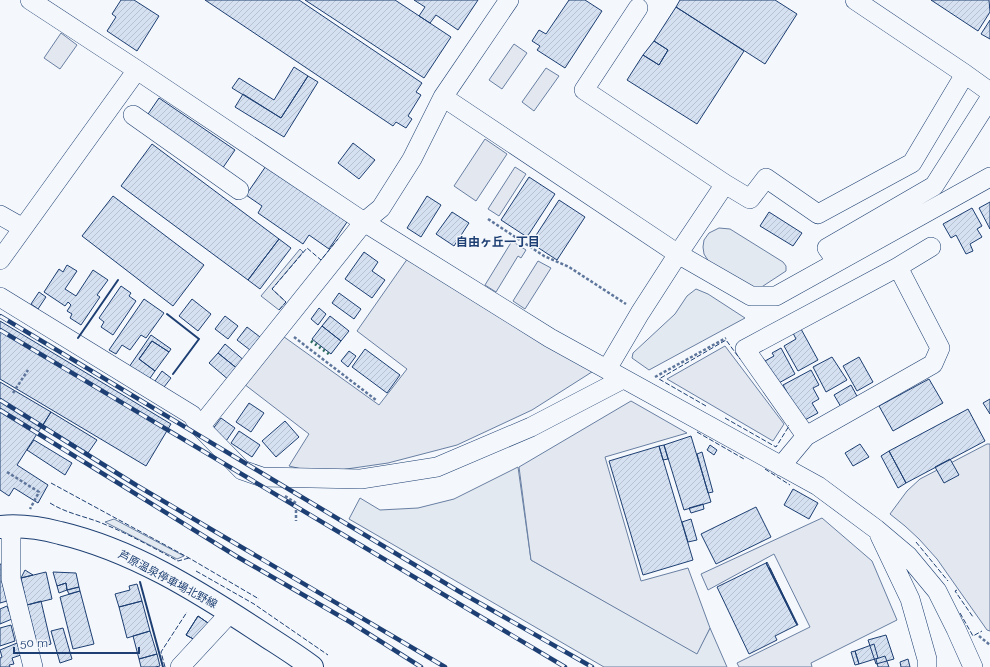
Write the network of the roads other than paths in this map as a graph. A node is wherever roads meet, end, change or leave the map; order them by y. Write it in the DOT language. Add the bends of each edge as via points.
graph roads {
  1 [pos="30,0"];
  2 [pos="509,0"];
  3 [pos="855,0"];
  4 [pos="638,8"];
  5 [pos="137,70"];
  6 [pos="965,74"];
  7 [pos="990,92"];
  8 [pos="443,97"];
  9 [pos="990,98"];
  10 [pos="133,115"];
  11 [pos="990,177"];
  12 [pos="725,184"];
  13 [pos="239,190"];
  14 [pos="0,215"];
  15 [pos="364,222"];
  16 [pos="23,228"];
  17 [pos="931,247"];
  18 [pos="678,254"];
  19 [pos="0,260"];
  20 [pos="837,262"];
  21 [pos="898,268"];
  22 [pos="0,297"];
  23 [pos="607,369"];
  24 [pos="630,383"];
  25 [pos="200,427"];
  26 [pos="806,436"];
  27 [pos="781,466"];
  28 [pos="13,522"];
  29 [pos="876,529"];
  30 [pos="230,613"];
  31 [pos="310,666"];
  32 [pos="33,667"];
  33 [pos="180,667"];
  34 [pos="927,667"];
  35 [pos="973,667"];
  1 -- 5 [label="street"];
  2 -- 8 [label="street"];
  3 -- 6 [label="street"];
  4 -- 12 [label="street" via="584,90"];
  5 -- 15 [label="street"];
  5 -- 16 [label="street"];
  6 -- 7 [label="street"];
  6 -- 12 [label="street" via="912,163 818,214 766,178 750,199"];
  8 -- 15 [label="street" via="412,159 381,208"];
  8 -- 18 [label="street"];
  9 -- 20 [label="street" via="934,186 827,248"];
  10 -- 13 [label="street"];
  11 -- 20 [label="street"];
  12 -- 18 [label="street"];
  14 -- 16 [label="street"];
  15 -- 23 [label="street" via="550,338"];
  15 -- 25 [label="street"];
  16 -- 19 [label="street"];
  17 -- 21 [label="street"];
  18 -- 20 [label="street" via="751,296 776,296"];
  18 -- 23 [label="street"];
  21 -- 26 [label="street" via="940,348 933,364"];
  21 -- 26 [label="street" via="744,349"];
  22 -- 25 [label="street" via="192,415"];
  23 -- 24 [label="street"];
  24 -- 25 [label="street" via="437,467 361,479 262,477 242,470"];
  24 -- 27 [label="street"];
  26 -- 27 [label="street"];
  27 -- 29 [label="street" via="818,486"];
  28 -- 30 [label="main road, 芦原温泉停車場北野線" via="98,543 141,562"];
  28 -- 32 [label="street" via="11,579"];
  29 -- 34 [label="street" via="910,599"];
  29 -- 35 [label="street" via="908,556 937,591"];
  30 -- 31 [label="main road, 芦原温泉停車場北野線"];
  30 -- 33 [label="street"];
}
